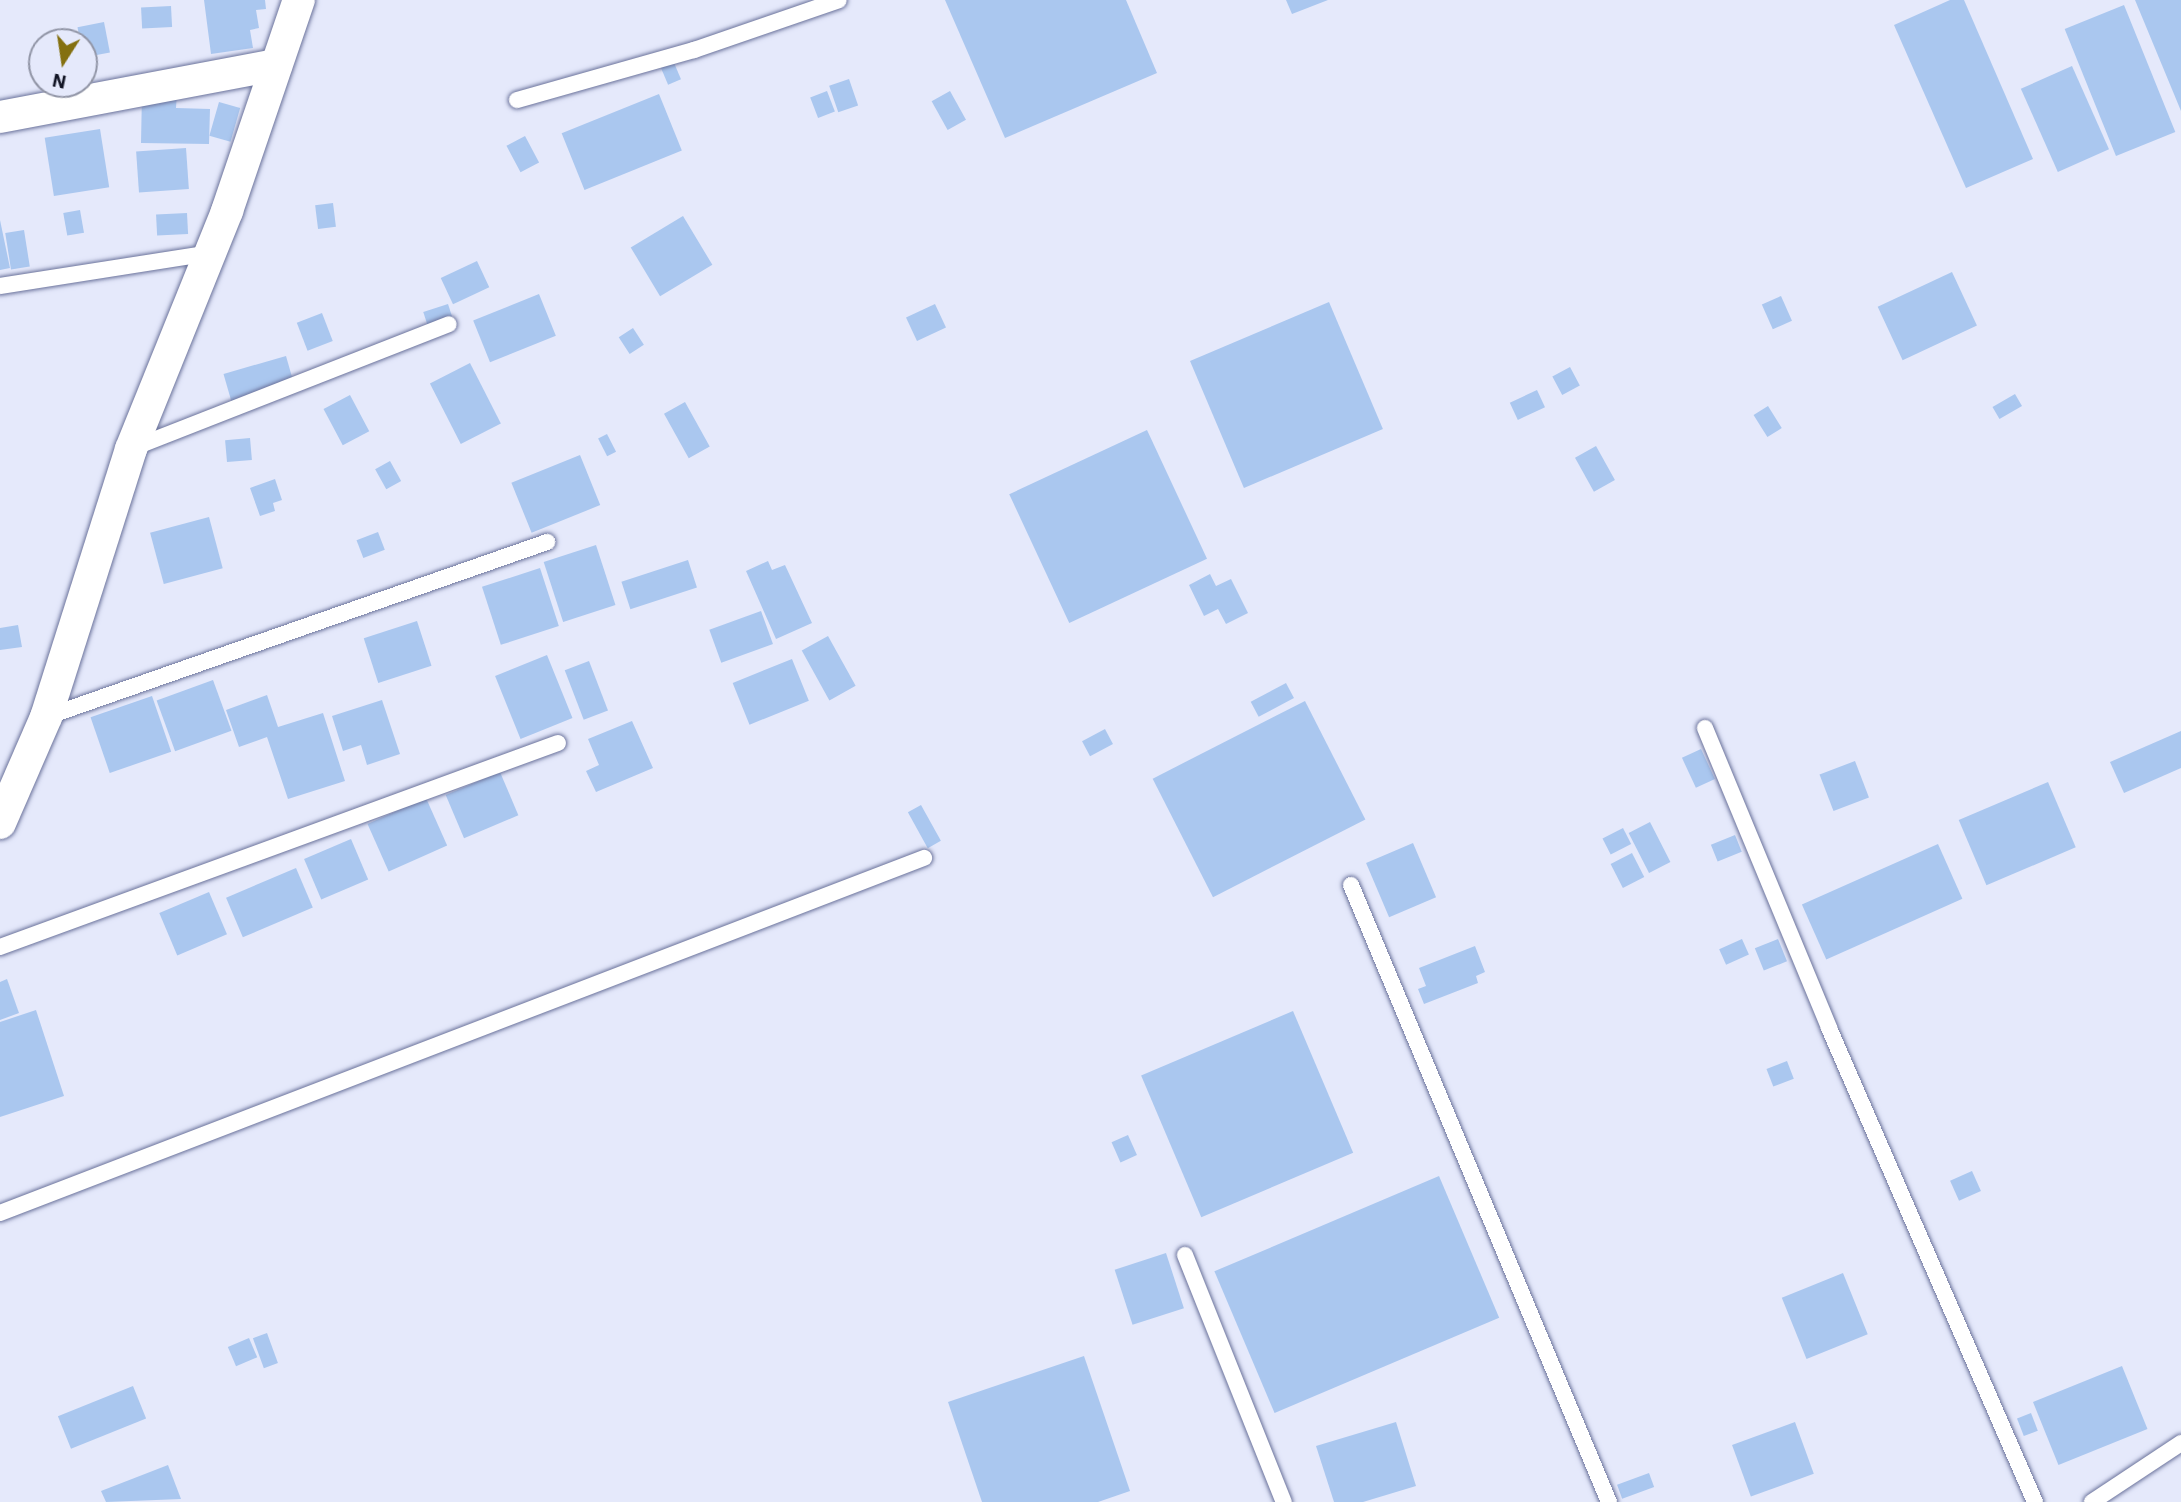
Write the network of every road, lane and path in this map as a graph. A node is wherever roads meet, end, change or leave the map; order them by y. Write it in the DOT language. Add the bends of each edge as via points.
graph roads {
  1 [pos="299,0"];
  2 [pos="839,0"];
  3 [pos="276,65"];
  4 [pos="517,100"];
  5 [pos="0,117"];
  6 [pos="211,253"];
  7 [pos="0,286"];
  8 [pos="449,324"];
  9 [pos="131,449"];
  10 [pos="547,542"];
  11 [pos="46,718"];
  12 [pos="1705,728"];
  13 [pos="558,743"];
  14 [pos="0,823"];
  15 [pos="924,858"];
  16 [pos="1351,885"];
  17 [pos="0,947"];
  18 [pos="0,1213"];
  19 [pos="1185,1255"];
  20 [pos="2181,1443"];
  21 [pos="1284,1502"];
  22 [pos="1609,1502"];
  23 [pos="2035,1502"];
  24 [pos="2092,1502"];
  1 -- 3 [label="street"];
  2 -- 4 [label="lane" via="694,50"];
  3 -- 5 [label="street"];
  3 -- 6 [label="street"];
  6 -- 7 [label="lane"];
  6 -- 9 [label="street"];
  8 -- 9 [label="lane"];
  9 -- 11 [label="street"];
  10 -- 11 [label="lane"];
  11 -- 14 [label="street"];
  12 -- 23 [label="lane"];
  13 -- 17 [label="lane"];
  15 -- 18 [label="lane"];
  16 -- 22 [label="lane"];
  19 -- 21 [label="lane"];
  20 -- 24 [label="lane"];
}
